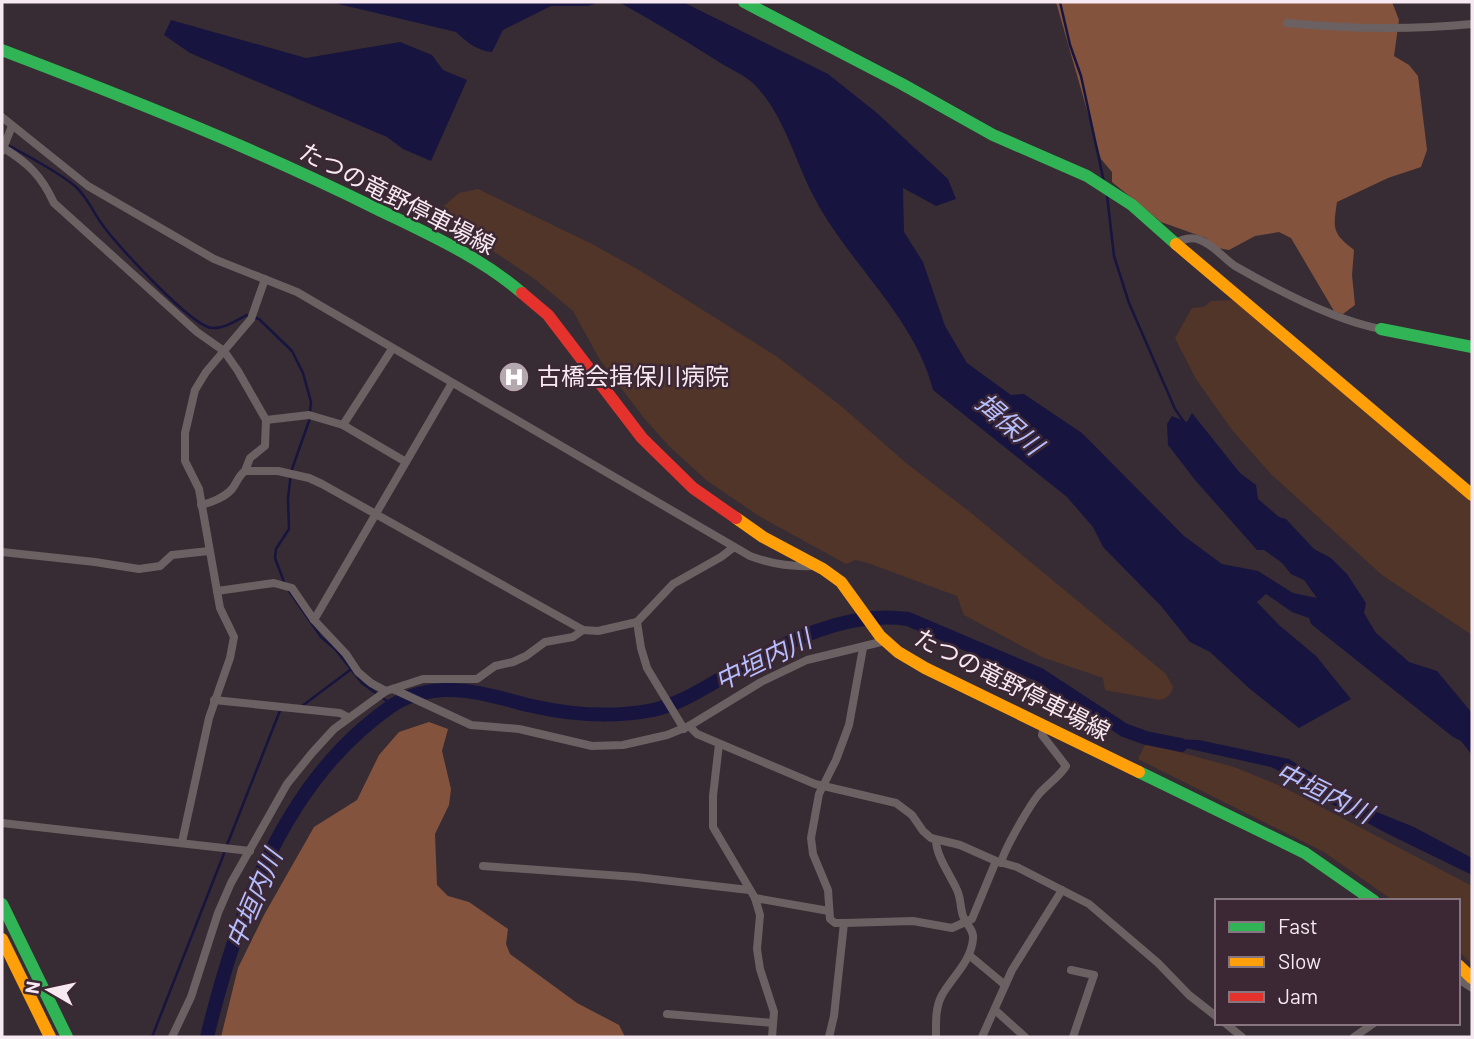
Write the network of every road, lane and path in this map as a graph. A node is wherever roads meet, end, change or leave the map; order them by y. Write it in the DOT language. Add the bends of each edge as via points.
graph roads {
  1 [pos="744,2"];
  2 [pos="1287,23"];
  3 [pos="1472,24"];
  4 [pos="2,50"];
  5 [pos="2,117"];
  6 [pos="12,126"];
  7 [pos="2,149"];
  8 [pos="1174,243"];
  9 [pos="265,279"];
  10 [pos="1381,329"];
  11 [pos="1472,346"];
  12 [pos="393,349"];
  13 [pos="224,351"];
  14 [pos="452,383"];
  15 [pos="265,420"];
  16 [pos="343,425"];
  17 [pos="406,463"];
  18 [pos="245,471"];
  19 [pos="1472,495"];
  20 [pos="201,506"];
  21 [pos="377,514"];
  22 [pos="734,547"];
  23 [pos="209,551"];
  24 [pos="2,552"];
  25 [pos="816,566"];
  26 [pos="217,591"];
  27 [pos="314,620"];
  28 [pos="637,622"];
  29 [pos="583,631"];
  30 [pos="883,639"];
  31 [pos="863,648"];
  32 [pos="392,690"];
  33 [pos="214,700"];
  34 [pos="348,717"];
  35 [pos="1044,726"];
  36 [pos="685,727"];
  37 [pos="719,744"];
  38 [pos="822,786"];
  39 [pos="2,823"];
  40 [pos="936,841"];
  41 [pos="182,842"];
  42 [pos="250,851"];
  43 [pos="998,862"];
  44 [pos="483,866"];
  45 [pos="749,890"];
  46 [pos="1062,890"];
  47 [pos="755,898"];
  48 [pos="1371,899"];
  49 [pos="2,904"];
  50 [pos="829,911"];
  51 [pos="967,921"];
  52 [pos="844,923"];
  53 [pos="2,939"];
  54 [pos="969,955"];
  55 [pos="1071,970"];
  56 [pos="1005,985"];
  57 [pos="995,1010"];
  58 [pos="667,1014"];
  59 [pos="1215,1015"];
  60 [pos="773,1023"];
  61 [pos="1227,1025"];
  62 [pos="1371,1025"];
  63 [pos="50,1037"];
  64 [pos="66,1037"];
  65 [pos="172,1037"];
  66 [pos="772,1037"];
  67 [pos="829,1037"];
  68 [pos="936,1037"];
  69 [pos="982,1037"];
  70 [pos="1025,1037"];
  71 [pos="1073,1037"];
  72 [pos="1242,1037"];
  73 [pos="1354,1037"];
  1 -- 8 [label="main road" via="993,135 1087,176 1132,205"];
  2 -- 3 [label="street" via="1340,28"];
  4 -- 25 [label="main road, たつの竜野停車場線" via="281,163 431,235 500,274 548,315 642,438 693,488 763,537"];
  5 -- 6 [label="street"];
  6 -- 7 [label="street"];
  6 -- 9 [label="street" via="88,186 214,258"];
  7 -- 13 [label="street" via="29,164 54,203"];
  8 -- 10 [label="street" via="1197,238 1233,265 1303,300 1355,324"];
  8 -- 19 [label="main road"];
  9 -- 12 [label="street"];
  9 -- 13 [label="street" via="251,316"];
  10 -- 11 [label="main road"];
  12 -- 14 [label="street"];
  12 -- 16 [label="street"];
  13 -- 15 [label="street"];
  13 -- 20 [label="street" via="195,390 185,433 186,461"];
  14 -- 17 [label="street"];
  14 -- 22 [label="street"];
  15 -- 16 [label="street" via="311,416"];
  15 -- 18 [label="street" via="265,446 250,458"];
  16 -- 17 [label="street"];
  17 -- 21 [label="street"];
  18 -- 20 [label="street" via="228,494"];
  18 -- 21 [label="street" via="278,471 322,484"];
  20 -- 23 [label="street"];
  21 -- 27 [label="street"];
  21 -- 29 [label="street"];
  22 -- 25 [label="street" via="769,563"];
  22 -- 28 [label="street" via="673,584"];
  23 -- 24 [label="street" via="172,555 160,566 139,569"];
  23 -- 26 [label="street"];
  25 -- 30 [label="main road, たつの竜野停車場線" via="841,582"];
  26 -- 27 [label="street" via="284,585 292,588"];
  26 -- 33 [label="street" via="234,637"];
  27 -- 32 [label="street" via="358,672 371,683"];
  28 -- 29 [label="street"];
  28 -- 36 [label="street" via="647,668"];
  29 -- 32 [label="street" via="545,642 477,679 424,679"];
  30 -- 31 [label="street"];
  30 -- 35 [label="main road, たつの竜野停車場線" via="925,668"];
  31 -- 36 [label="street" via="789,667"];
  31 -- 38 [label="street" via="849,725"];
  32 -- 34 [label="street"];
  32 -- 36 [label="street" via="471,725 519,729 592,746 623,745"];
  33 -- 34 [label="street"];
  33 -- 41 [label="street"];
  34 -- 42 [label="street" via="297,770"];
  35 -- 43 [label="street" via="1042,735 1066,766 1040,794"];
  35 -- 48 [label="main road, たつの竜野停車場線" via="1305,853"];
  36 -- 37 [label="street"];
  37 -- 38 [label="street"];
  37 -- 45 [label="street" via="713,827"];
  38 -- 40 [label="street" via="895,803"];
  38 -- 50 [label="street" via="811,838 828,890"];
  39 -- 41 [label="street"];
  40 -- 43 [label="street" via="960,845"];
  40 -- 51 [label="street"];
  41 -- 42 [label="street"];
  42 -- 65 [label="street" via="222,903 191,997"];
  43 -- 46 [label="street"];
  43 -- 51 [label="street"];
  44 -- 45 [label="street"];
  45 -- 47 [label="street"];
  46 -- 56 [label="street"];
  46 -- 59 [label="street" via="1101,912"];
  47 -- 50 [label="street"];
  47 -- 60 [label="street" via="760,915 759,960"];
  49 -- 64 [label="main road"];
  50 -- 52 [label="street" via="835,923"];
  51 -- 52 [label="street" via="952,928 913,921"];
  51 -- 54 [label="street" via="973,931"];
  52 -- 67 [label="street"];
  53 -- 63 [label="main road"];
  54 -- 56 [label="street"];
  54 -- 68 [label="street" via="941,996"];
  55 -- 71 [label="street" via="1094,975"];
  56 -- 57 [label="street"];
  57 -- 69 [label="street"];
  57 -- 70 [label="street"];
  58 -- 60 [label="street"];
  60 -- 66 [label="street"];
  61 -- 72 [label="street"];
  62 -- 73 [label="street"];
}
